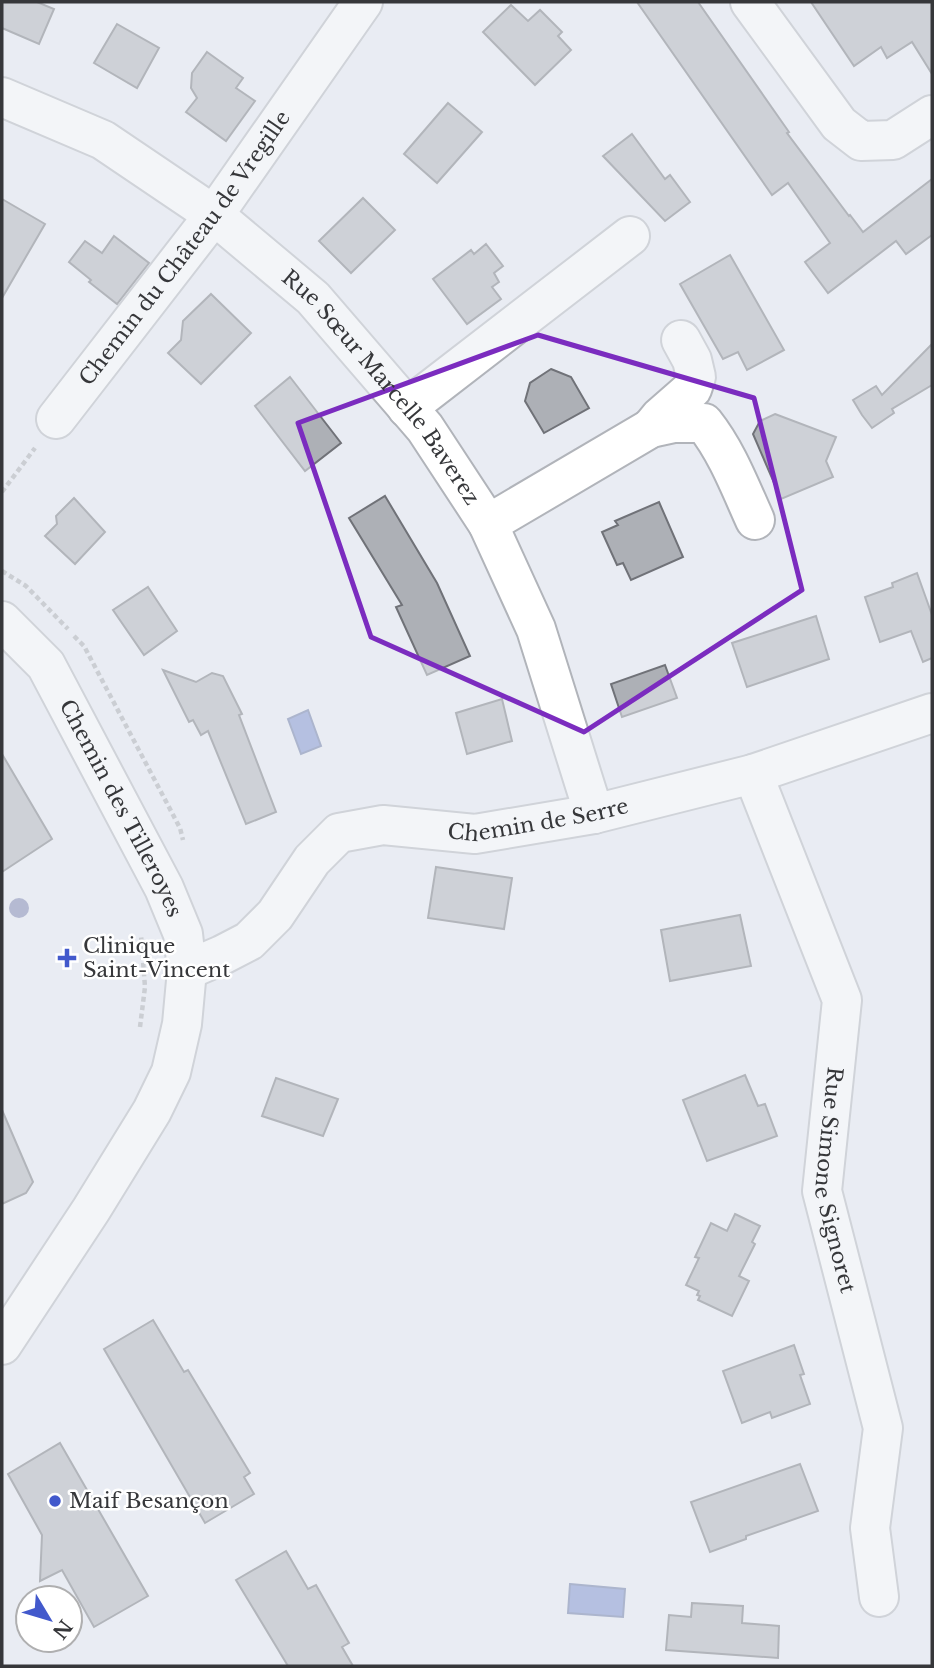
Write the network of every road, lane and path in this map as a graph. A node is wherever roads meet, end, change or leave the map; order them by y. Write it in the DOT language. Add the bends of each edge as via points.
graph roads {
  1 [pos="363,2"];
  2 [pos="750,2"];
  3 [pos="2,97"];
  4 [pos="932,115"];
  5 [pos="214,215"];
  6 [pos="630,236"];
  7 [pos="681,340"];
  8 [pos="407,408"];
  9 [pos="56,419"];
  10 [pos="652,428"];
  11 [pos="2,492"];
  12 [pos="755,520"];
  13 [pos="488,524"];
  14 [pos="2,571"];
  15 [pos="2,621"];
  16 [pos="932,712"];
  17 [pos="753,774"];
  18 [pos="594,814"];
  19 [pos="183,840"];
  20 [pos="163,888"];
  21 [pos="187,970"];
  22 [pos="139,1032"];
  23 [pos="2,1345"];
  24 [pos="879,1597"];
  1 -- 5 [label="street, Chemin du Château de Vregille"];
  2 -- 4 [label="street" via="839,124 861,141 893,140"];
  3 -- 5 [label="street, Rue Sœur Marcelle Baverez" via="103,140"];
  5 -- 8 [label="street, Rue Sœur Marcelle Baverez" via="313,298"];
  5 -- 9 [label="street, Chemin du Château de Vregille"];
  6 -- 8 [label="street"];
  7 -- 10 [label="street" via="696,377 692,389"];
  8 -- 13 [label="street, Rue Sœur Marcelle Baverez"];
  9 -- 11 [label="path"];
  10 -- 12 [label="street" via="704,424 727,458"];
  10 -- 13 [label="street"];
  13 -- 18 [label="street, Rue Sœur Marcelle Baverez" via="537,629"];
  14 -- 19 [label="path" via="26,586 84,646"];
  15 -- 20 [label="street, Chemin des Tilleroyes" via="46,665"];
  16 -- 17 [label="street, Chemin de Serre"];
  17 -- 18 [label="street, Chemin de Serre"];
  17 -- 24 [label="street, Rue Simone Signoret" via="842,1000 822,1191 883,1428 870,1528"];
  18 -- 21 [label="street, Chemin de Serre" via="475,834 383,825 339,833 249,941"];
  20 -- 21 [label="street, Chemin des Tilleroyes" via="183,934"];
  20 -- 22 [label="path" via="143,897 145,987"];
  21 -- 23 [label="street, Chemin des Tilleroyes" via="171,1072 152,1111"];
}
